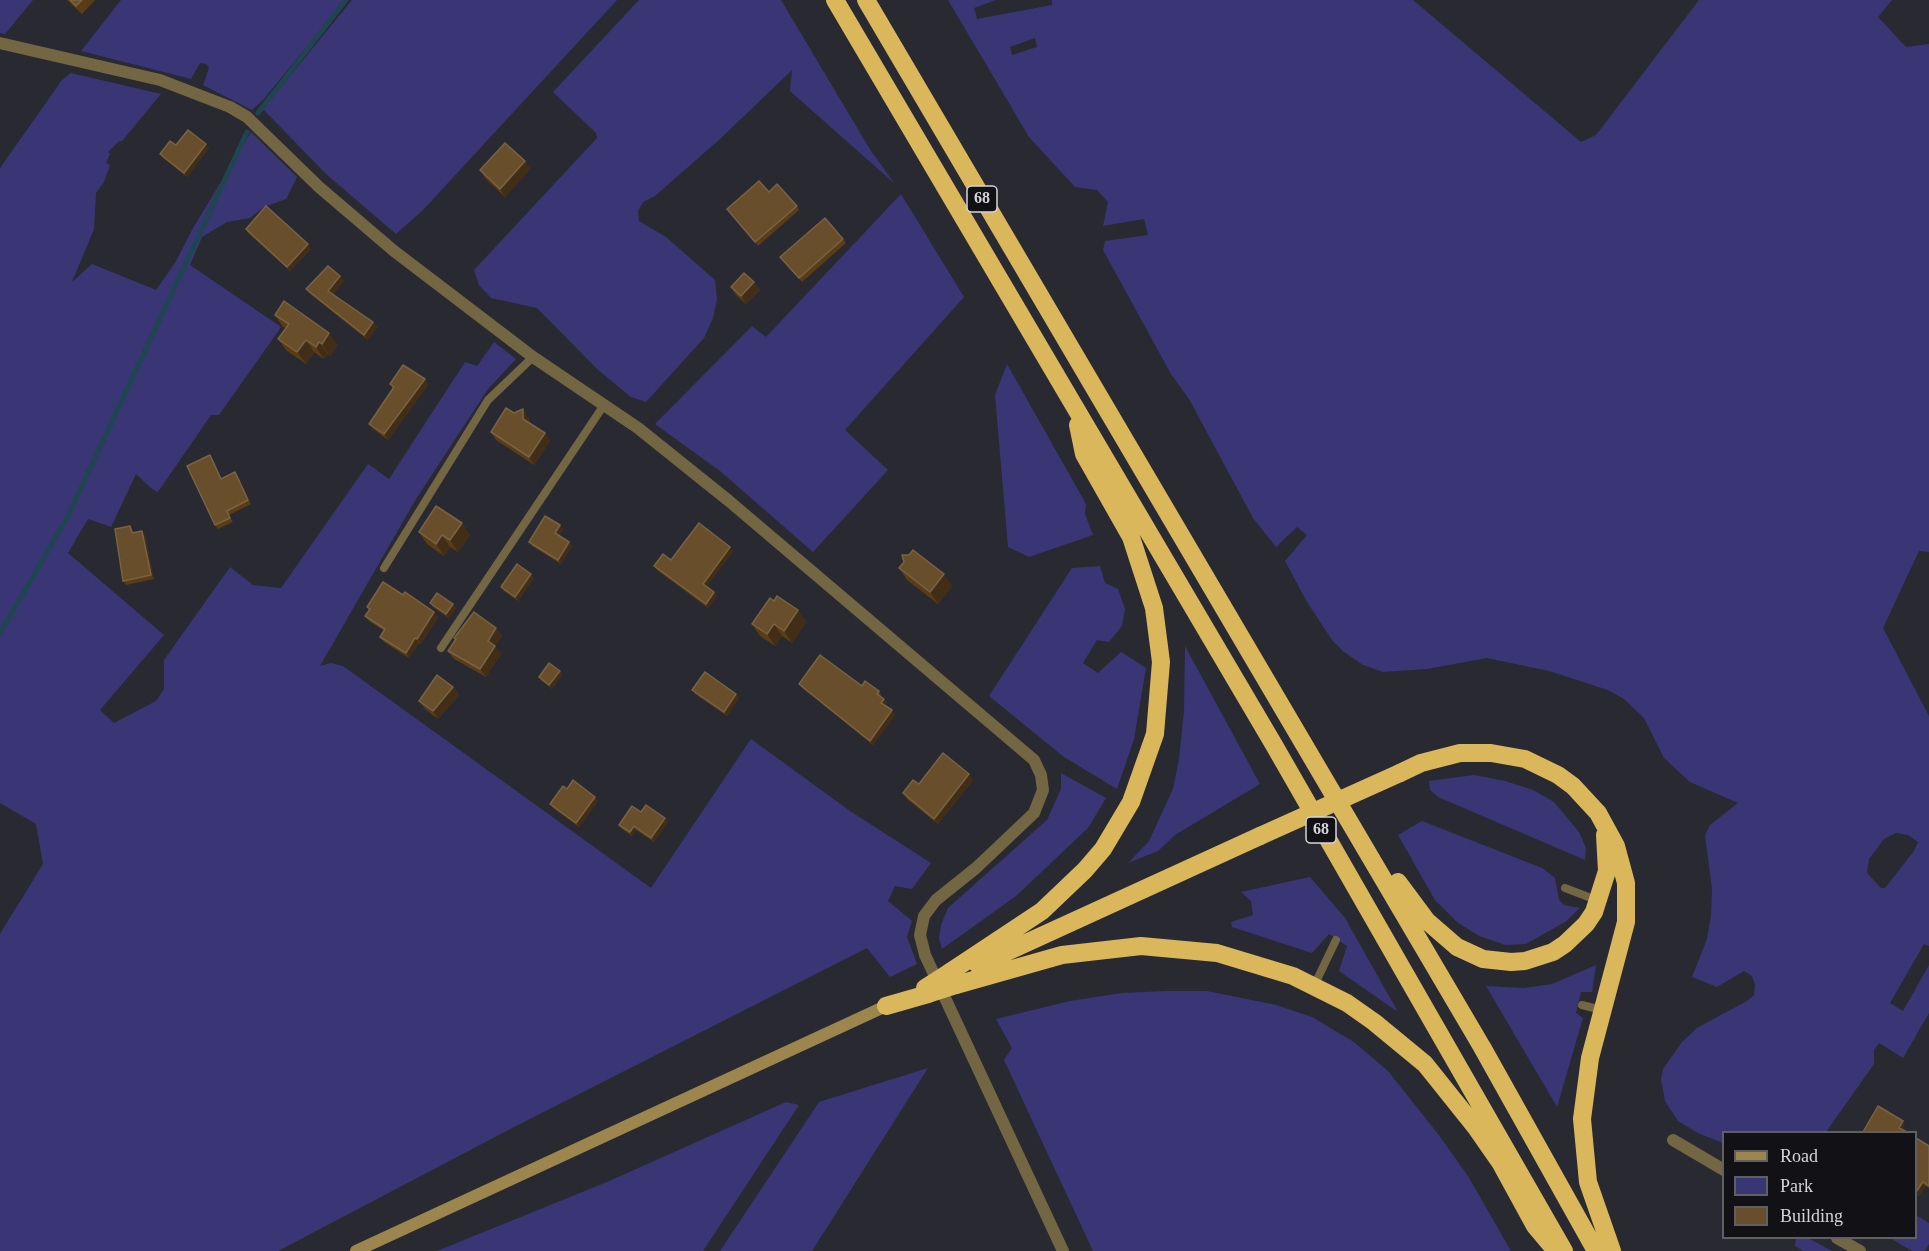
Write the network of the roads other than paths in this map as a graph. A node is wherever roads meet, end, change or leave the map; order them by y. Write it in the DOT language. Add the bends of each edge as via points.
graph roads {
  1 [pos="835,0"];
  2 [pos="866,0"];
  3 [pos="0,43"];
  4 [pos="533,357"];
  5 [pos="604,405"];
  6 [pos="1076,411"];
  7 [pos="384,568"];
  8 [pos="441,648"];
  9 [pos="1598,813"];
  10 [pos="1345,815"];
  11 [pos="1565,888"];
  12 [pos="1599,901"];
  13 [pos="1336,940"];
  14 [pos="953,978"];
  15 [pos="1314,986"];
  16 [pos="1582,1005"];
  17 [pos="886,1006"];
  18 [pos="1602,1010"];
  19 [pos="1673,1140"];
  20 [pos="1722,1169"];
  21 [pos="1840,1239"];
  22 [pos="356,1251"];
  23 [pos="1063,1251"];
  24 [pos="1557,1251"];
  25 [pos="1564,1251"];
  26 [pos="1596,1251"];
  27 [pos="1611,1251"];
  28 [pos="1860,1251"];
  1 -- 6 [label="highway, 68"];
  2 -- 10 [label="highway, 68"];
  3 -- 4 [label="street" via="141,75 230,107 262,129 319,187 394,251"];
  4 -- 5 [label="street"];
  4 -- 7 [label="lane" via="488,400"];
  5 -- 8 [label="lane"];
  5 -- 23 [label="street" via="729,501 1038,767 1043,790 1034,813 929,907 920,935 925,955"];
  6 -- 14 [label="highway" via="1084,454 1131,537 1150,592 1161,662 1155,734 1131,802 1108,842 1085,870 1042,911"];
  6 -- 25 [label="highway, 68" via="1274,744"];
  9 -- 12 [label="highway" via="1608,856"];
  9 -- 14 [label="highway, bridge" via="1573,786 1525,759 1460,753 1400,772"];
  9 -- 18 [label="highway" via="1622,864 1627,903 1622,941"];
  10 -- 12 [label="highway" via="1377,847 1405,894 1427,921 1457,947 1483,959 1525,961 1553,952 1577,935"];
  10 -- 26 [label="highway, 68"];
  11 -- 12 [label="lane"];
  13 -- 15 [label="lane"];
  14 -- 15 [label="highway" via="1062,955 1141,946 1192,949 1241,958"];
  14 -- 17 [label="highway, bridge"];
  15 -- 24 [label="highway" via="1374,1022 1425,1064 1477,1129 1535,1226"];
  16 -- 18 [label="lane"];
  17 -- 22 [label="main road"];
  18 -- 27 [label="highway" via="1586,1078 1582,1139 1593,1204"];
  19 -- 20 [label="street"];
  21 -- 28 [label="street"];
}
